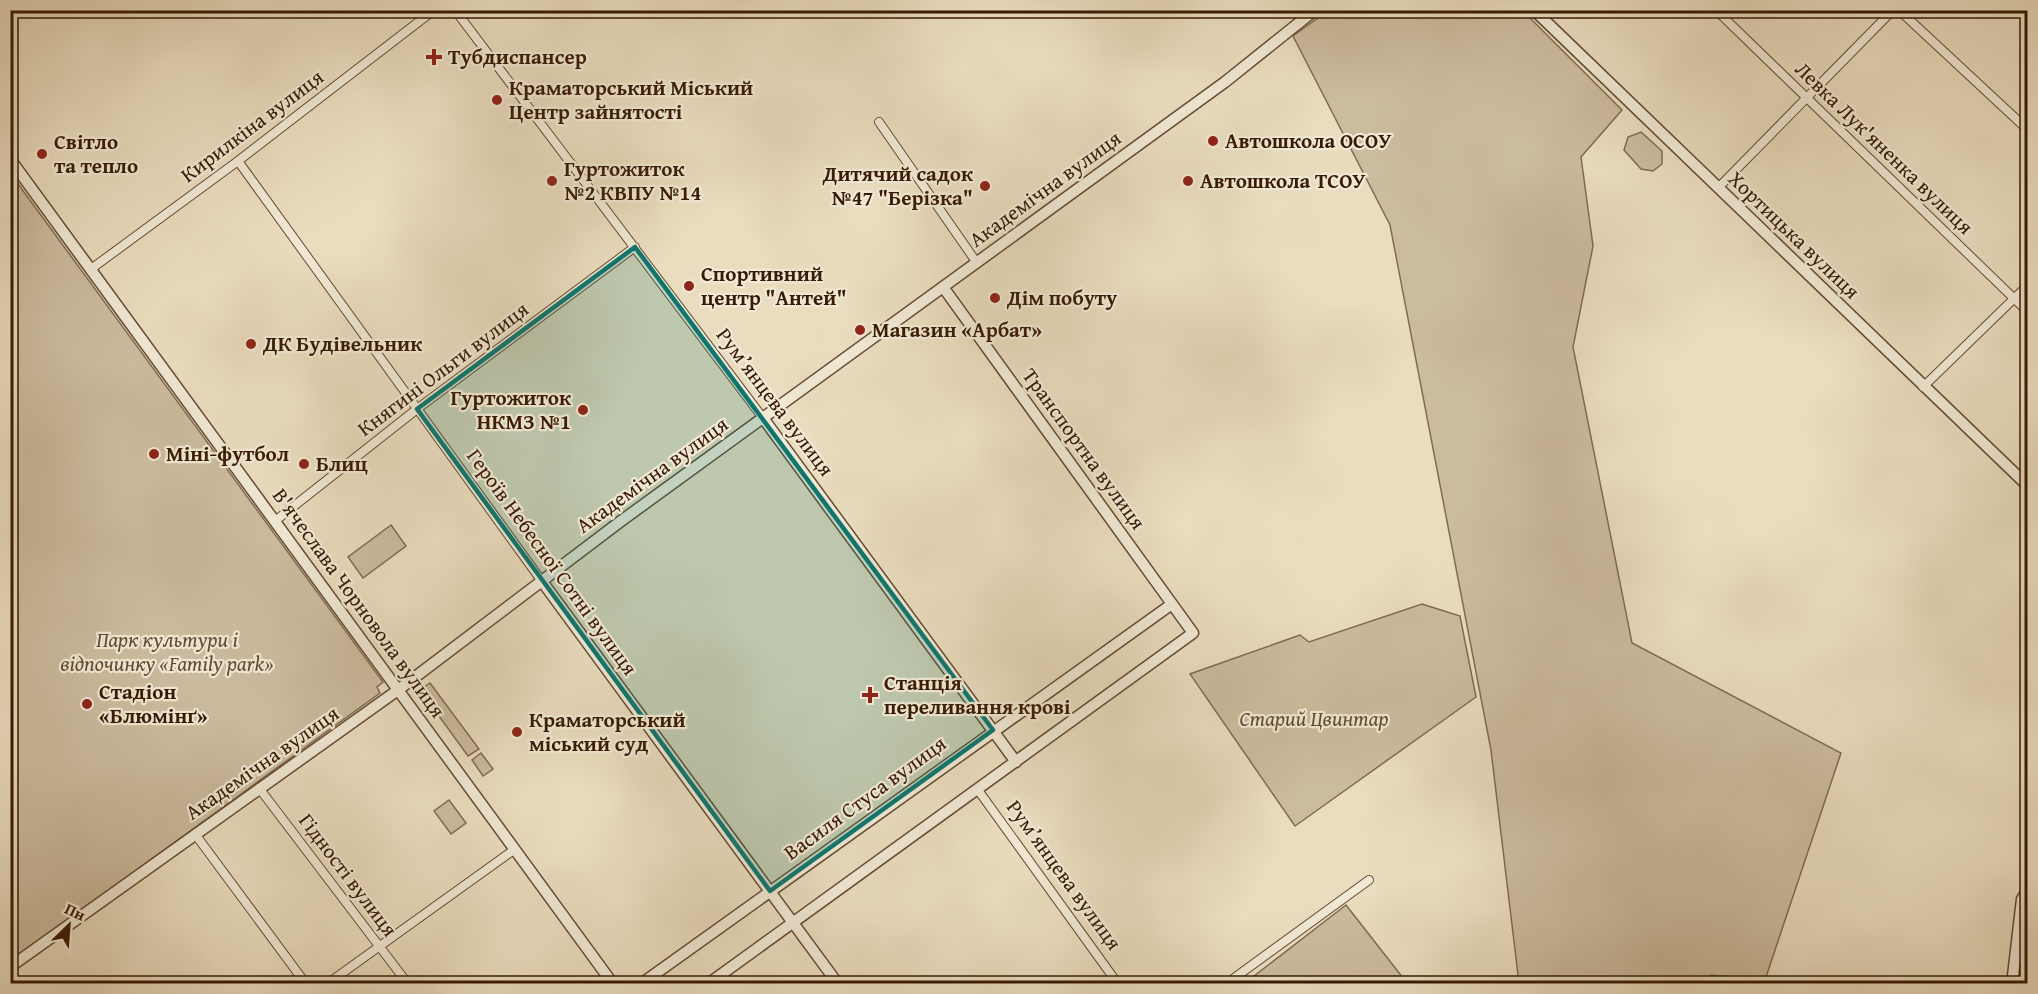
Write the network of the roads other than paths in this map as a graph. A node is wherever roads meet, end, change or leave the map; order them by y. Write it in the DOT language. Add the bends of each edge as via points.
graph roads {
  1 [pos="434,10"];
  2 [pos="455,10"];
  3 [pos="1315,10"];
  4 [pos="1534,10"];
  5 [pos="1716,10"];
  6 [pos="1893,10"];
  7 [pos="1899,10"];
  8 [pos="1807,99"];
  9 [pos="879,122"];
  10 [pos="2028,130"];
  11 [pos="10,159"];
  12 [pos="238,161"];
  13 [pos="1718,188"];
  14 [pos="635,247"];
  15 [pos="977,262"];
  16 [pos="90,269"];
  17 [pos="2028,285"];
  18 [pos="943,287"];
  19 [pos="2014,299"];
  20 [pos="2028,312"];
  21 [pos="1923,387"];
  22 [pos="417,410"];
  23 [pos="763,418"];
  24 [pos="2028,486"];
  25 [pos="275,521"];
  26 [pos="542,580"];
  27 [pos="1172,604"];
  28 [pos="398,690"];
  29 [pos="993,730"];
  30 [pos="1016,762"];
  31 [pos="259,788"];
  32 [pos="978,790"];
  33 [pos="195,834"];
  34 [pos="515,849"];
  35 [pos="1369,880"];
  36 [pos="2028,889"];
  37 [pos="770,891"];
  38 [pos="794,923"];
  39 [pos="380,946"];
  40 [pos="10,968"];
  41 [pos="306,984"];
  42 [pos="327,984"];
  43 [pos="408,984"];
  44 [pos="613,984"];
  45 [pos="641,984"];
  46 [pos="708,984"];
  47 [pos="838,984"];
  48 [pos="1118,984"];
  49 [pos="1226,984"];
  50 [pos="2012,984"];
  1 -- 12 [label="street, Кирилкіна вулиця"];
  2 -- 14 [label="street, Рум’янцева вулиця"];
  3 -- 15 [label="street, Академічна вулиця" via="1222,84"];
  4 -- 13 [label="street, Хортицька вулиця"];
  5 -- 8 [label="street, Левка Лук'яненка вулиця"];
  6 -- 8 [label="street"];
  7 -- 10 [label="street"];
  8 -- 13 [label="street"];
  8 -- 19 [label="street, Левка Лук'яненка вулиця"];
  9 -- 15 [label="street"];
  11 -- 16 [label="street, В'ячеслава Чорновола вулиця"];
  12 -- 16 [label="street, Кирилкіна вулиця"];
  12 -- 22 [label="street, Героїв Небесної Сотні вулиця"];
  13 -- 21 [label="street, Хортицька вулиця"];
  14 -- 22 [label="street, Княгині Ольги вулиця"];
  14 -- 23 [label="street, Рум’янцева вулиця"];
  15 -- 18 [label="street, Академічна вулиця"];
  16 -- 25 [label="street, В'ячеслава Чорновола вулиця"];
  17 -- 19 [label="street"];
  18 -- 23 [label="street, Академічна вулиця"];
  18 -- 27 [label="street, Транспортна вулиця"];
  19 -- 20 [label="street, Левка Лук'яненка вулиця"];
  19 -- 21 [label="street"];
  21 -- 24 [label="street, Хортицька вулиця"];
  22 -- 25 [label="street, Княгині Ольги вулиця"];
  22 -- 26 [label="street, Героїв Небесної Сотні вулиця"];
  23 -- 26 [label="street, Академічна вулиця"];
  23 -- 29 [label="street, Рум’янцева вулиця"];
  25 -- 28 [label="street, В'ячеслава Чорновола вулиця"];
  26 -- 28 [label="street, Академічна вулиця"];
  26 -- 37 [label="street, Героїв Небесної Сотні вулиця"];
  27 -- 29 [label="street, Василя Стуса вулиця"];
  27 -- 30 [label="street, Транспортна вулиця" via="1193,633"];
  28 -- 31 [label="street, Академічна вулиця"];
  28 -- 34 [label="street, В'ячеслава Чорновола вулиця"];
  29 -- 30 [label="street, Рум’янцева вулиця"];
  29 -- 37 [label="street, Василя Стуса вулиця"];
  30 -- 32 [label="street"];
  31 -- 33 [label="street, Академічна вулиця"];
  31 -- 39 [label="street, Гідності вулиця"];
  32 -- 38 [label="street"];
  32 -- 48 [label="street, Рум’янцева вулиця"];
  33 -- 40 [label="street, Академічна вулиця"];
  33 -- 41 [label="street"];
  34 -- 39 [label="street"];
  34 -- 44 [label="street, В'ячеслава Чорновола вулиця"];
  35 -- 49 [label="street"];
  36 -- 50 [label="street" via="2022,899"];
  37 -- 38 [label="street, Героїв Небесної Сотні вулиця"];
  37 -- 45 [label="street, Василя Стуса вулиця"];
  38 -- 46 [label="street"];
  38 -- 47 [label="street, Героїв Небесної Сотні вулиця"];
  39 -- 42 [label="street"];
  39 -- 43 [label="street, Гідності вулиця"];
}
